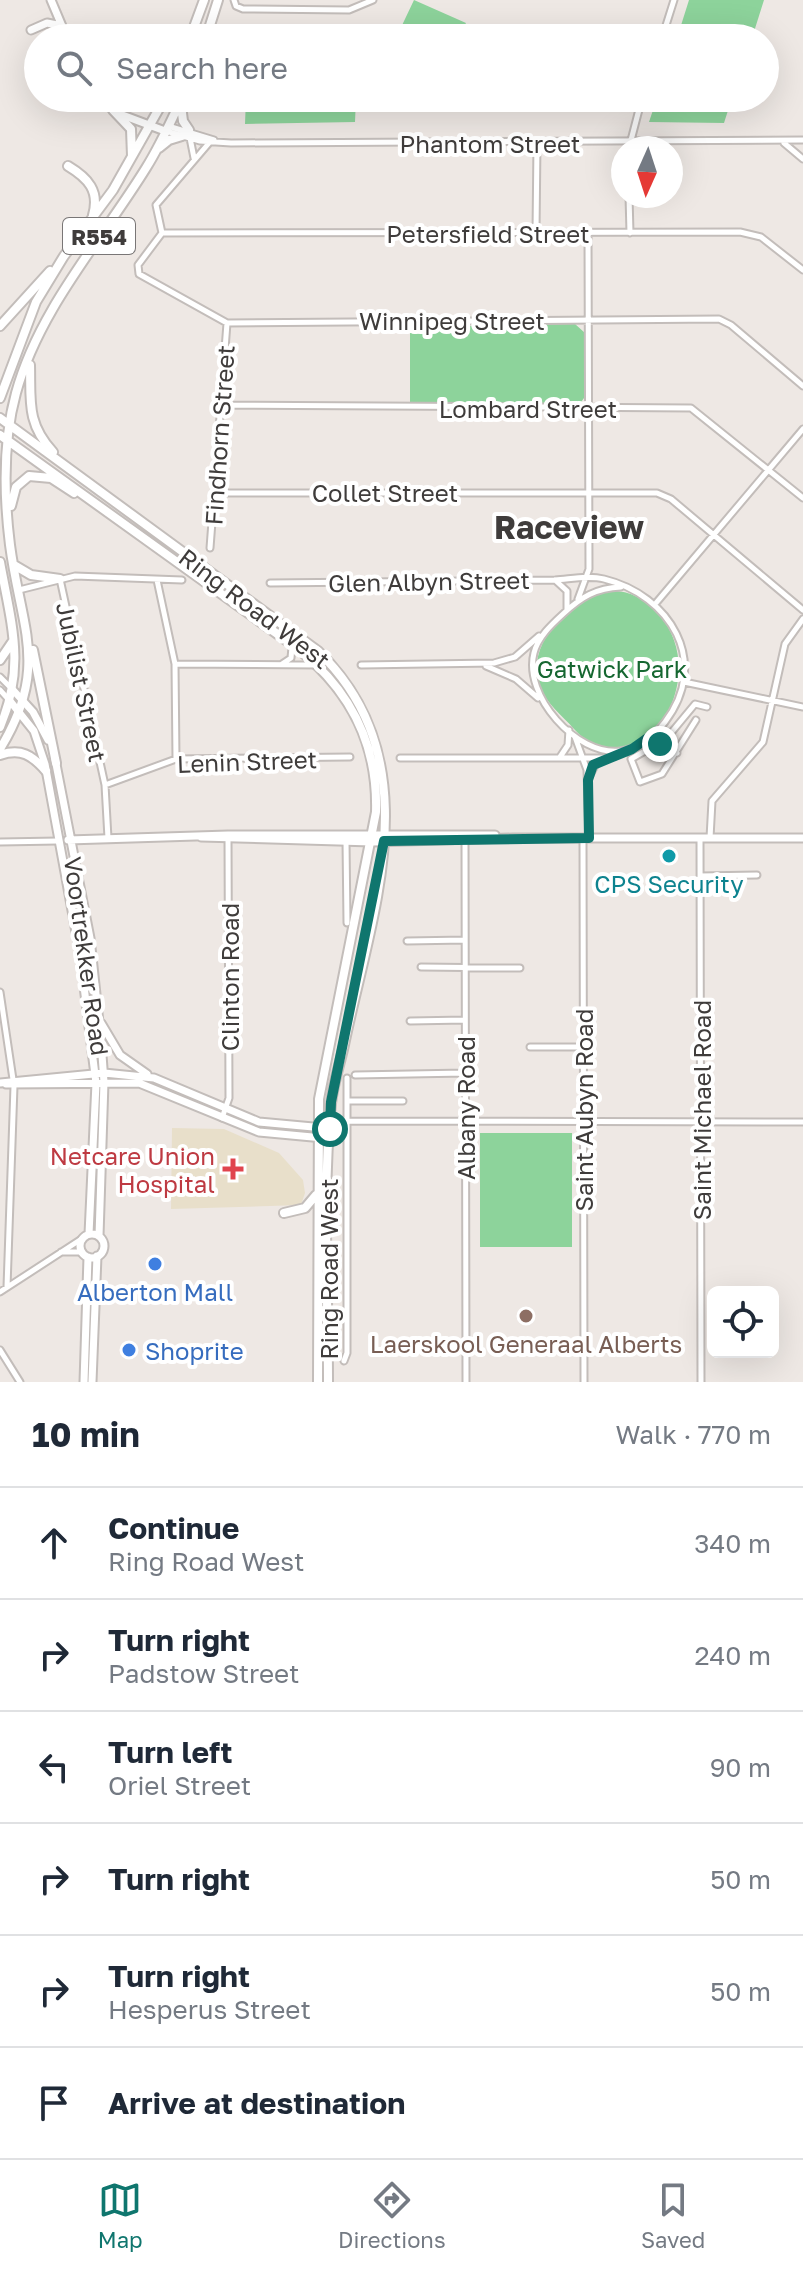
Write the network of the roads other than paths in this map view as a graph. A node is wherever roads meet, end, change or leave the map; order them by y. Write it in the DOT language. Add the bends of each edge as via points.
graph roads {
  1 [pos="51,0"];
  2 [pos="204,0"];
  3 [pos="218,0"];
  4 [pos="333,0"];
  5 [pos="373,0"];
  6 [pos="674,0"];
  7 [pos="235,2"];
  8 [pos="330,9"];
  9 [pos="61,24"];
  10 [pos="195,24"];
  11 [pos="210,24"];
  12 [pos="666,24"];
  13 [pos="115,112"];
  14 [pos="118,112"];
  15 [pos="159,112"];
  16 [pos="175,112"];
  17 [pos="183,112"];
  18 [pos="638,112"];
  19 [pos="153,125"];
  20 [pos="166,129"];
  21 [pos="187,135"];
  22 [pos="631,136"];
  23 [pos="210,140"];
  24 [pos="803,140"];
  25 [pos="783,142"];
  26 [pos="537,143"];
  27 [pos="683,144"];
  28 [pos="611,145"];
  29 [pos="156,152"];
  30 [pos="194,159"];
  31 [pos="803,159"];
  32 [pos="131,160"];
  33 [pos="68,166"];
  34 [pos="629,208"];
  35 [pos="86,230"];
  36 [pos="536,232"];
  37 [pos="162,233"];
  38 [pos="588,233"];
  39 [pos="630,233"];
  40 [pos="64,256"];
  41 [pos="803,270"];
  42 [pos="589,320"];
  43 [pos="227,323"];
  44 [pos="0,326"];
  45 [pos="29,360"];
  46 [pos="803,386"];
  47 [pos="0,398"];
  48 [pos="221,405"];
  49 [pos="589,407"];
  50 [pos="0,418"];
  51 [pos="10,426"];
  52 [pos="803,429"];
  53 [pos="0,435"];
  54 [pos="9,442"];
  55 [pos="769,469"];
  56 [pos="72,471"];
  57 [pos="590,492"];
  58 [pos="214,493"];
  59 [pos="803,498"];
  60 [pos="98,505"];
  61 [pos="9,518"];
  62 [pos="715,534"];
  63 [pos="210,548"];
  64 [pos="0,562"];
  65 [pos="14,565"];
  66 [pos="588,577"];
  67 [pos="60,579"];
  68 [pos="157,580"];
  69 [pos="182,580"];
  70 [pos="555,580"];
  71 [pos="270,583"];
  72 [pos="621,587"];
  73 [pos="19,590"];
  74 [pos="578,600"];
  75 [pos="656,603"];
  76 [pos="567,610"];
  77 [pos="803,610"];
  78 [pos="803,619"];
  79 [pos="547,628"];
  80 [pos="15,637"];
  81 [pos="30,642"];
  82 [pos="290,642"];
  83 [pos="0,660"];
  84 [pos="323,662"];
  85 [pos="175,664"];
  86 [pos="281,664"];
  87 [pos="483,664"];
  88 [pos="361,665"];
  89 [pos="0,677"];
  90 [pos="684,682"];
  91 [pos="0,690"];
  92 [pos="13,690"];
  93 [pos="23,700"];
  94 [pos="10,701"];
  95 [pos="542,701"];
  96 [pos="774,702"];
  97 [pos="707,707"];
  98 [pos="803,707"];
  99 [pos="19,711"];
  100 [pos="696,720"];
  101 [pos="0,727"];
  102 [pos="571,731"];
  103 [pos="656,732"];
  104 [pos="664,741"];
  105 [pos="635,747"];
  106 [pos="0,752"];
  107 [pos="677,753"];
  108 [pos="350,757"];
  109 [pos="400,758"];
  110 [pos="560,758"];
  111 [pos="607,758"];
  112 [pos="176,759"];
  113 [pos="585,759"];
  114 [pos="56,763"];
  115 [pos="46,771"];
  116 [pos="588,780"];
  117 [pos="105,785"];
  118 [pos="228,837"];
  119 [pos="108,838"];
  120 [pos="384,838"];
  121 [pos="465,838"];
  122 [pos="586,838"];
  123 [pos="700,838"];
  124 [pos="710,838"];
  125 [pos="803,838"];
  126 [pos="373,839"];
  127 [pos="70,840"];
  128 [pos="58,841"];
  129 [pos="346,841"];
  130 [pos="0,842"];
  131 [pos="757,875"];
  132 [pos="700,876"];
  133 [pos="347,923"];
  134 [pos="465,940"];
  135 [pos="407,941"];
  136 [pos="421,967"];
  137 [pos="465,968"];
  138 [pos="520,968"];
  139 [pos="0,992"];
  140 [pos="1,1002"];
  141 [pos="98,1017"];
  142 [pos="465,1020"];
  143 [pos="410,1021"];
  144 [pos="530,1047"];
  145 [pos="583,1047"];
  146 [pos="465,1073"];
  147 [pos="355,1075"];
  148 [pos="100,1078"];
  149 [pos="154,1078"];
  150 [pos="347,1078"];
  151 [pos="0,1083"];
  152 [pos="14,1083"];
  153 [pos="347,1101"];
  154 [pos="403,1101"];
  155 [pos="227,1108"];
  156 [pos="222,1118"];
  157 [pos="583,1120"];
  158 [pos="347,1121"];
  159 [pos="466,1121"];
  160 [pos="701,1121"];
  161 [pos="803,1122"];
  162 [pos="317,1128"];
  163 [pos="330,1134"];
  164 [pos="316,1138"];
  165 [pos="317,1191"];
  166 [pos="284,1213"];
  167 [pos="86,1236"];
  168 [pos="99,1236"];
  169 [pos="60,1252"];
  170 [pos="85,1254"];
  171 [pos="97,1256"];
  172 [pos="7,1287"];
  173 [pos="0,1292"];
  174 [pos="0,1350"];
  175 [pos="344,1361"];
  176 [pos="20,1382"];
  177 [pos="84,1382"];
  178 [pos="92,1382"];
  179 [pos="318,1382"];
  180 [pos="328,1382"];
  181 [pos="466,1382"];
  182 [pos="584,1382"];
  183 [pos="701,1382"];
  1 -- 9 [label="street"];
  2 -- 10 [label="main road"];
  3 -- 11 [label="main road"];
  4 -- 8 [label="street"];
  5 -- 8 [label="street" via="354,9"];
  6 -- 12 [label="street"];
  7 -- 8 [label="street" via="243,9"];
  13 -- 32 [label="main road" via="131,129"];
  14 -- 19 [label="street, Phantom Street"];
  15 -- 19 [label="main road, R554"];
  16 -- 20 [label="main road, R554"];
  17 -- 21 [label="main road"];
  18 -- 22 [label="street"];
  19 -- 20 [label="street, Phantom Street"];
  19 -- 32 [label="main road, R554"];
  20 -- 21 [label="street, Phantom Street"];
  20 -- 29 [label="main road, R554"];
  21 -- 23 [label="street, Phantom Street"];
  21 -- 29 [label="main road" via="169,140"];
  21 -- 30 [label="street"];
  23 -- 26 [label="street, Phantom Street"];
  23 -- 30 [label="street"];
  24 -- 25 [label="street, Phantom Street"];
  25 -- 27 [label="street, Phantom Street"];
  25 -- 31 [label="street"];
  26 -- 28 [label="street, Phantom Street"];
  26 -- 36 [label="street"];
  29 -- 45 [label="main road, R554" via="58,300"];
  30 -- 37 [label="street" via="156,205"];
  32 -- 35 [label="main road, R554"];
  33 -- 35 [label="main road" via="89,182 95,194"];
  34 -- 39 [label="street"];
  35 -- 40 [label="main road, R554"];
  36 -- 37 [label="street, Petersfield Street"];
  36 -- 38 [label="street, Petersfield Street"];
  37 -- 43 [label="street, Winnipeg Street" via="138,265 139,274"];
  38 -- 39 [label="street, Petersfield Street"];
  38 -- 42 [label="street"];
  39 -- 41 [label="street, Petersfield Street" via="754,234"];
  40 -- 44 [label="main road"];
  40 -- 47 [label="main road, R554" via="23,330"];
  42 -- 43 [label="street, Winnipeg Street"];
  42 -- 46 [label="street, Winnipeg Street" via="719,319"];
  42 -- 49 [label="street"];
  43 -- 48 [label="street, Findhorn Street"];
  45 -- 51 [label="main road, R554"];
  45 -- 56 [label="main road" via="28,407 35,429"];
  48 -- 49 [label="street, Lombard Street"];
  48 -- 58 [label="street, Findhorn Street"];
  49 -- 55 [label="street, Lombard Street" via="691,408"];
  49 -- 57 [label="street"];
  50 -- 51 [label="main road, Ring Road West"];
  51 -- 54 [label="main road, R554"];
  51 -- 56 [label="main road, Ring Road West"];
  52 -- 55 [label="street"];
  53 -- 54 [label="main road, Ring Road West"];
  54 -- 60 [label="main road, Ring Road West"];
  54 -- 61 [label="main road"];
  55 -- 59 [label="street, Lombard Street"];
  55 -- 62 [label="street"];
  56 -- 84 [label="main road, Ring Road West"];
  57 -- 58 [label="street, Collet Street"];
  57 -- 62 [label="street, Collet Street" via="666,495"];
  57 -- 66 [label="street"];
  58 -- 63 [label="street, Findhorn Street"];
  60 -- 61 [label="main road" via="51,478 29,476 16,487"];
  60 -- 82 [label="main road, Ring Road West"];
  61 -- 65 [label="main road"];
  62 -- 75 [label="street"];
  62 -- 77 [label="street, Collet Street"];
  64 -- 80 [label="main road"];
  65 -- 67 [label="main road" via="31,575"];
  65 -- 73 [label="main road"];
  66 -- 70 [label="street, Glen Albyn Street"];
  66 -- 72 [label="street"];
  66 -- 74 [label="street"];
  67 -- 68 [label="street"];
  67 -- 73 [label="street"];
  67 -- 117 [label="street, Jubilist Street"];
  68 -- 69 [label="street"];
  68 -- 85 [label="street"];
  70 -- 71 [label="street, Glen Albyn Street"];
  70 -- 76 [label="street" via="567,591"];
  72 -- 74 [label="street" via="600,589"];
  72 -- 75 [label="street"];
  73 -- 81 [label="main road"];
  74 -- 76 [label="street"];
  75 -- 90 [label="street" via="680,640"];
  76 -- 79 [label="street"];
  78 -- 96 [label="street" via="785,644"];
  79 -- 87 [label="street" via="515,657"];
  79 -- 95 [label="street" via="533,657"];
  80 -- 83 [label="main road"];
  80 -- 92 [label="main road"];
  81 -- 93 [label="main road"];
  81 -- 114 [label="main road"];
  82 -- 84 [label="main road, Ring Road West"];
  82 -- 86 [label="street" via="291,658"];
  84 -- 86 [label="street"];
  84 -- 120 [label="main road, Ring Road West" via="356,694 378,742 387,797"];
  84 -- 126 [label="main road, Ring Road West" via="367,738 376,786"];
  85 -- 86 [label="street"];
  85 -- 112 [label="street"];
  87 -- 88 [label="street"];
  87 -- 95 [label="street" via="516,679"];
  89 -- 92 [label="street"];
  90 -- 96 [label="street"];
  90 -- 103 [label="street" via="676,705"];
  91 -- 94 [label="street"];
  92 -- 93 [label="street, Voortrekker Road"];
  92 -- 94 [label="main road"];
  93 -- 99 [label="main road"];
  93 -- 114 [label="street, Voortrekker Road" via="45,732"];
  94 -- 99 [label="street, Voortrekker Road"];
  94 -- 101 [label="main road"];
  95 -- 102 [label="street"];
  96 -- 98 [label="street"];
  96 -- 124 [label="street" via="760,747 715,794"];
  97 -- 104 [label="street" via="695,704"];
  99 -- 106 [label="main road"];
  99 -- 115 [label="street, Voortrekker Road" via="34,731"];
  100 -- 107 [label="street"];
  102 -- 105 [label="street" via="608,752"];
  102 -- 110 [label="street"];
  102 -- 113 [label="street, Saint Aubyn Road"];
  103 -- 104 [label="street"];
  103 -- 105 [label="street"];
  104 -- 107 [label="street"];
  104 -- 107 [label="street" via="631,759 640,782 662,774"];
  105 -- 111 [label="street"];
  106 -- 115 [label="main road" via="21,751"];
  108 -- 112 [label="street, Lenin Street"];
  109 -- 110 [label="street"];
  110 -- 113 [label="street"];
  111 -- 113 [label="street"];
  111 -- 116 [label="street" via="593,765"];
  112 -- 117 [label="street, Lenin Street"];
  113 -- 116 [label="street, Saint Aubyn Road"];
  114 -- 127 [label="street, Voortrekker Road"];
  115 -- 128 [label="street, Voortrekker Road"];
  116 -- 122 [label="street, Saint Aubyn Road"];
  117 -- 119 [label="street"];
  118 -- 119 [label="street"];
  118 -- 126 [label="street"];
  118 -- 129 [label="street"];
  118 -- 155 [label="street, Clinton Road"];
  119 -- 127 [label="street"];
  120 -- 121 [label="street"];
  120 -- 126 [label="street"];
  120 -- 163 [label="main road, Ring Road West" via="331,1102"];
  121 -- 122 [label="street"];
  121 -- 134 [label="street, Albany Road"];
  122 -- 123 [label="street"];
  122 -- 145 [label="street, Saint Aubyn Road"];
  123 -- 124 [label="street"];
  123 -- 132 [label="street, Saint Michael Road"];
  124 -- 125 [label="street"];
  126 -- 129 [label="street"];
  126 -- 162 [label="main road, Ring Road West"];
  127 -- 128 [label="street"];
  127 -- 141 [label="street, Voortrekker Road" via="90,938"];
  128 -- 130 [label="street"];
  128 -- 148 [label="street, Voortrekker Road"];
  129 -- 133 [label="street"];
  131 -- 132 [label="street"];
  132 -- 160 [label="street, Saint Michael Road"];
  134 -- 135 [label="street"];
  134 -- 137 [label="street, Albany Road"];
  136 -- 137 [label="street"];
  137 -- 138 [label="street"];
  137 -- 142 [label="street, Albany Road"];
  139 -- 140 [label="street"];
  140 -- 152 [label="street"];
  141 -- 148 [label="street, Voortrekker Road"];
  141 -- 149 [label="street" via="120,1055"];
  142 -- 143 [label="street"];
  142 -- 146 [label="street, Albany Road"];
  144 -- 145 [label="street"];
  145 -- 157 [label="street, Saint Aubyn Road"];
  146 -- 147 [label="street"];
  146 -- 159 [label="street, Albany Road"];
  148 -- 149 [label="street"];
  148 -- 152 [label="street"];
  148 -- 156 [label="street" via="151,1086"];
  148 -- 167 [label="street, Voortrekker Road"];
  148 -- 168 [label="street, Voortrekker Road"];
  149 -- 155 [label="street"];
  150 -- 153 [label="street"];
  151 -- 152 [label="street"];
  152 -- 172 [label="street"];
  153 -- 154 [label="street"];
  153 -- 158 [label="street"];
  155 -- 156 [label="street, Clinton Road"];
  155 -- 162 [label="street" via="259,1122"];
  156 -- 164 [label="street" via="259,1132"];
  157 -- 159 [label="street"];
  157 -- 160 [label="street"];
  157 -- 182 [label="street, Saint Aubyn Road"];
  158 -- 159 [label="street"];
  158 -- 175 [label="street"];
  159 -- 181 [label="street, Albany Road"];
  160 -- 161 [label="street"];
  160 -- 183 [label="street, Saint Michael Road"];
  162 -- 163 [label="street"];
  162 -- 164 [label="main road, Ring Road West"];
  163 -- 164 [label="street"];
  163 -- 180 [label="main road, Ring Road West"];
  164 -- 165 [label="main road, Ring Road West"];
  165 -- 166 [label="main road" via="309,1206"];
  165 -- 179 [label="main road, Ring Road West"];
  167 -- 168 [label="street"];
  167 -- 169 [label="street"];
  167 -- 170 [label="street, Voortrekker Road"];
  168 -- 171 [label="street, Voortrekker Road" via="104,1246"];
  169 -- 170 [label="street"];
  169 -- 172 [label="street"];
  170 -- 171 [label="street"];
  170 -- 177 [label="street, Voortrekker Road"];
  171 -- 178 [label="street, Voortrekker Road"];
  172 -- 173 [label="street"];
  174 -- 176 [label="street"];
}
